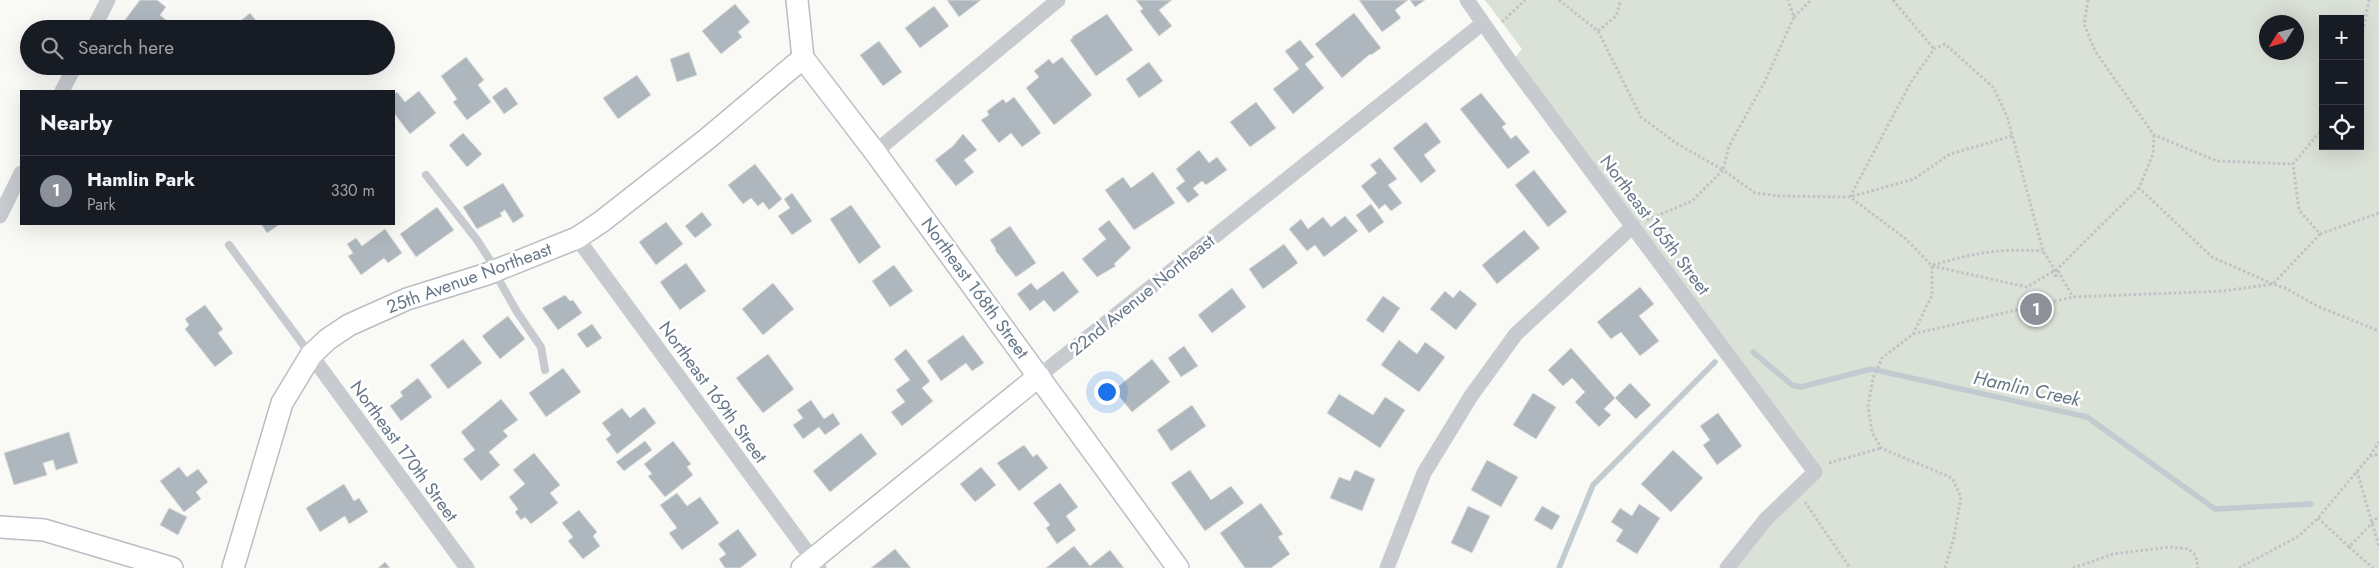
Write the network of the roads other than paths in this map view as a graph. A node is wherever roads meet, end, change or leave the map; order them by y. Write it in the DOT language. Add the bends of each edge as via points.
graph roads {
  1 [pos="108,0"];
  2 [pos="797,0"];
  3 [pos="1058,0"];
  4 [pos="1467,0"];
  5 [pos="98,20"];
  6 [pos="1487,28"];
  7 [pos="804,58"];
  8 [pos="70,75"];
  9 [pos="63,90"];
  10 [pos="875,152"];
  11 [pos="20,175"];
  12 [pos="426,175"];
  13 [pos="0,216"];
  14 [pos="1633,226"];
  15 [pos="577,238"];
  16 [pos="229,245"];
  17 [pos="495,271"];
  18 [pos="311,355"];
  19 [pos="545,370"];
  20 [pos="1040,376"];
  21 [pos="0,527"];
  22 [pos="811,565"];
  23 [pos="172,568"];
  24 [pos="233,568"];
  25 [pos="467,568"];
  26 [pos="1178,568"];
  27 [pos="1387,568"];
  28 [pos="1727,568"];
  1 -- 5 [label="street"];
  2 -- 7 [label="street"];
  3 -- 10 [label="street"];
  4 -- 6 [label="street, Northeast 165th Street"];
  6 -- 14 [label="street, Northeast 165th Street"];
  6 -- 20 [label="street, 22nd Avenue Northeast"];
  7 -- 10 [label="street, Northeast 168th Street"];
  7 -- 15 [label="street, 25th Avenue Northeast" via="707,139"];
  8 -- 9 [label="street"];
  10 -- 20 [label="street, Northeast 168th Street"];
  11 -- 13 [label="street"];
  12 -- 17 [label="lane" via="477,240"];
  14 -- 27 [label="street" via="1516,334 1471,396 1424,473"];
  14 -- 28 [label="street, Northeast 165th Street" via="1815,472 1766,519"];
  15 -- 17 [label="street, 25th Avenue Northeast"];
  15 -- 22 [label="street, Northeast 169th Street"];
  16 -- 18 [label="lane"];
  17 -- 18 [label="street, 25th Avenue Northeast" via="407,299 348,325"];
  17 -- 19 [label="lane" via="541,347"];
  18 -- 24 [label="street, 25th Avenue Northeast" via="282,404"];
  18 -- 25 [label="street, Northeast 170th Street"];
  20 -- 22 [label="street, 22nd Avenue Northeast"];
  20 -- 26 [label="street, Northeast 168th Street"];
  21 -- 23 [label="street" via="44,530"];
}
